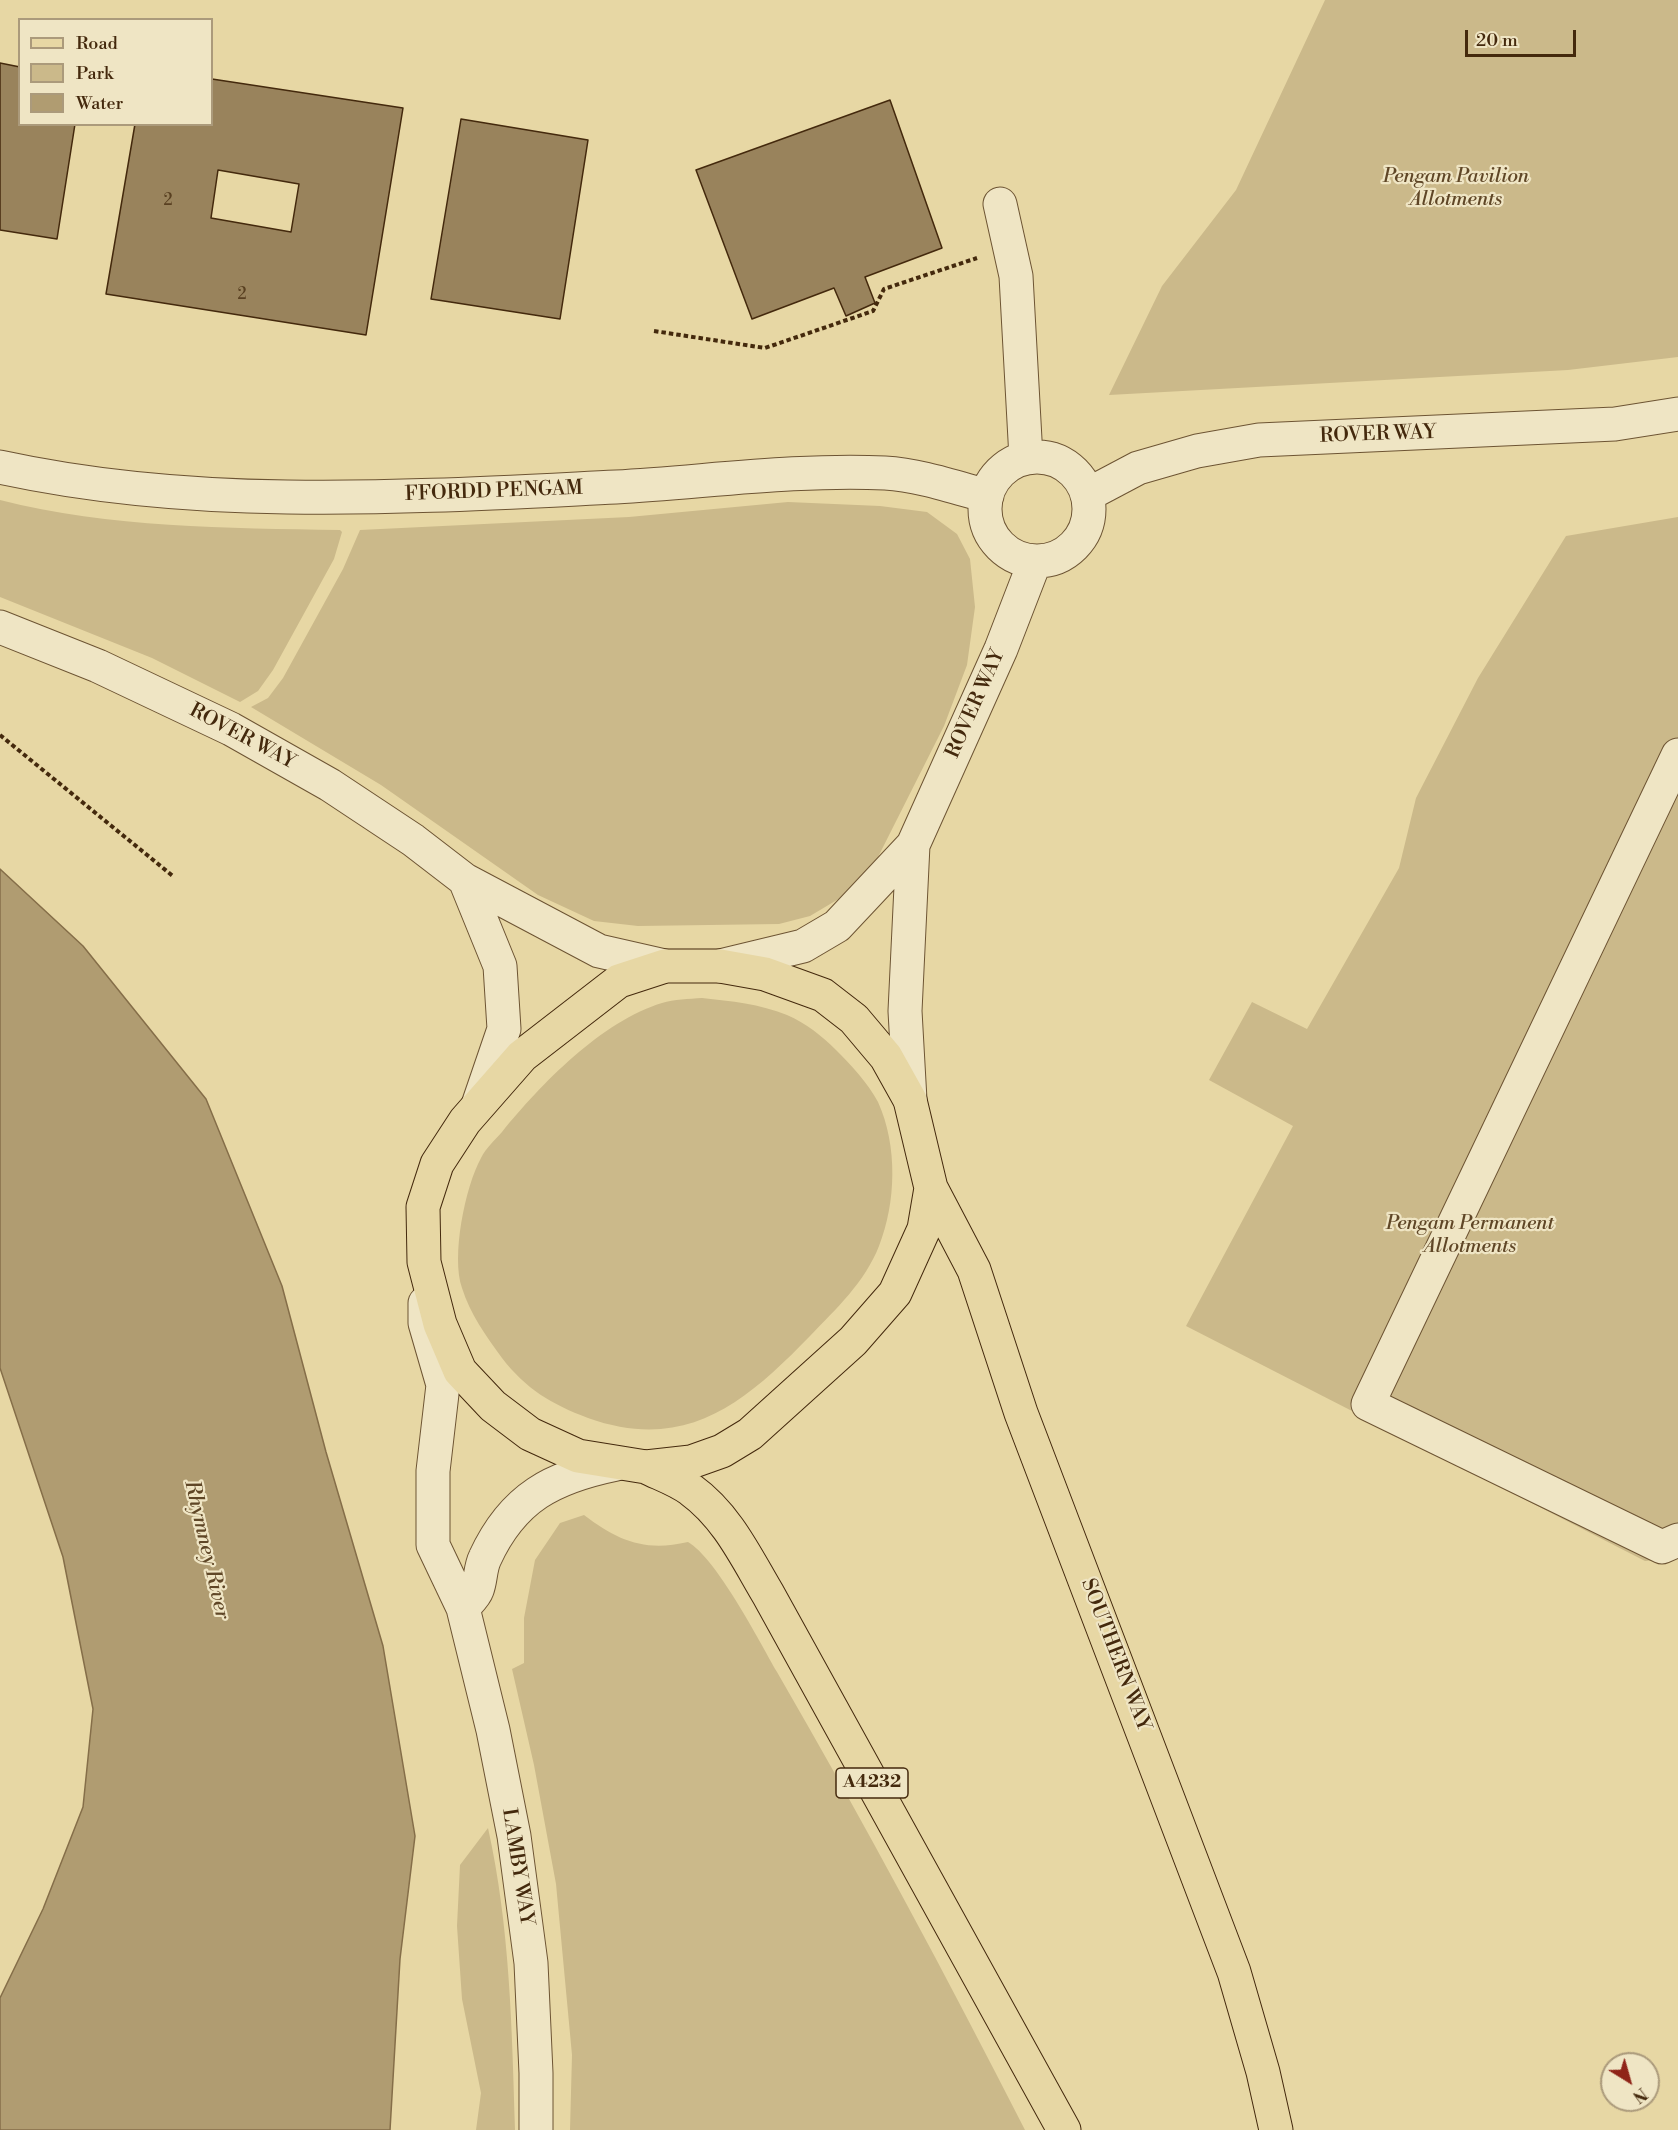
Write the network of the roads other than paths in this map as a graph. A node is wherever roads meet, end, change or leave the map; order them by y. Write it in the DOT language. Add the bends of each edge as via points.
graph roads {
  1 [pos="1000,204"];
  2 [pos="1678,414"];
  3 [pos="1026,458"];
  4 [pos="0,468"];
  5 [pos="1087,495"];
  6 [pos="987,496"];
  7 [pos="1035,561"];
  8 [pos="0,627"];
  9 [pos="1678,755"];
  10 [pos="913,845"];
  11 [pos="465,880"];
  12 [pos="665,966"];
  13 [pos="720,966"];
  14 [pos="910,1100"];
  15 [pos="478,1105"];
  16 [pos="931,1188"];
  17 [pos="424,1262"];
  18 [pos="631,1465"];
  19 [pos="1678,1540"];
  20 [pos="463,1608"];
  21 [pos="536,2130"];
  22 [pos="1064,2130"];
  23 [pos="1276,2130"];
  1 -- 3 [label="street" via="1016,276"];
  2 -- 5 [label="street, ROVER WAY" via="1615,424 1259,441 1197,451 1138,468"];
  3 -- 5 [label="street" via="1042,457 1071,469"];
  3 -- 6 [label="street" via="1001,472"];
  4 -- 6 [label="street, FFORDD PENGAM" via="147,491 258,498 494,492 752,476 886,473"];
  5 -- 7 [label="street" via="1089,508 1082,535 1062,554"];
  6 -- 7 [label="street" via="988,527 995,540 1006,551"];
  7 -- 10 [label="street, ROVER WAY" via="1001,650"];
  8 -- 11 [label="street, ROVER WAY" via="98,666 231,729 330,785"];
  9 -- 19 [label="street" via="1368,1404 1643,1538 1662,1546"];
  10 -- 13 [label="street" via="837,926 803,946"];
  10 -- 14 [label="street" via="905,1011"];
  11 -- 12 [label="street, ROVER WAY" via="599,951"];
  11 -- 15 [label="street" via="501,976 504,1029"];
  12 -- 13 [label="main road"];
  12 -- 15 [label="main road" via="619,981 522,1056"];
  13 -- 14 [label="main road" via="765,974 823,995 854,1019 886,1057"];
  14 -- 16 [label="main road"];
  15 -- 17 [label="main road" via="437,1164 423,1207"];
  16 -- 18 [label="main road" via="924,1229 899,1284 854,1341 750,1434 722,1451 691,1462"];
  16 -- 23 [label="main road, SOUTHERN WAY" via="974,1270 1021,1413 1226,1950"];
  17 -- 18 [label="main road" via="440,1324 460,1371 493,1406 530,1434 578,1456"];
  17 -- 20 [label="street, LAMBY WAY" via="425,1323 443,1385 433,1471 433,1545"];
  18 -- 20 [label="street" via="577,1472 521,1504 501,1527 483,1561 477,1591"];
  18 -- 22 [label="main road, A4232" via="690,1488 716,1511 730,1531"];
  20 -- 21 [label="street, LAMBY WAY" via="514,1836 531,1963"];
}
